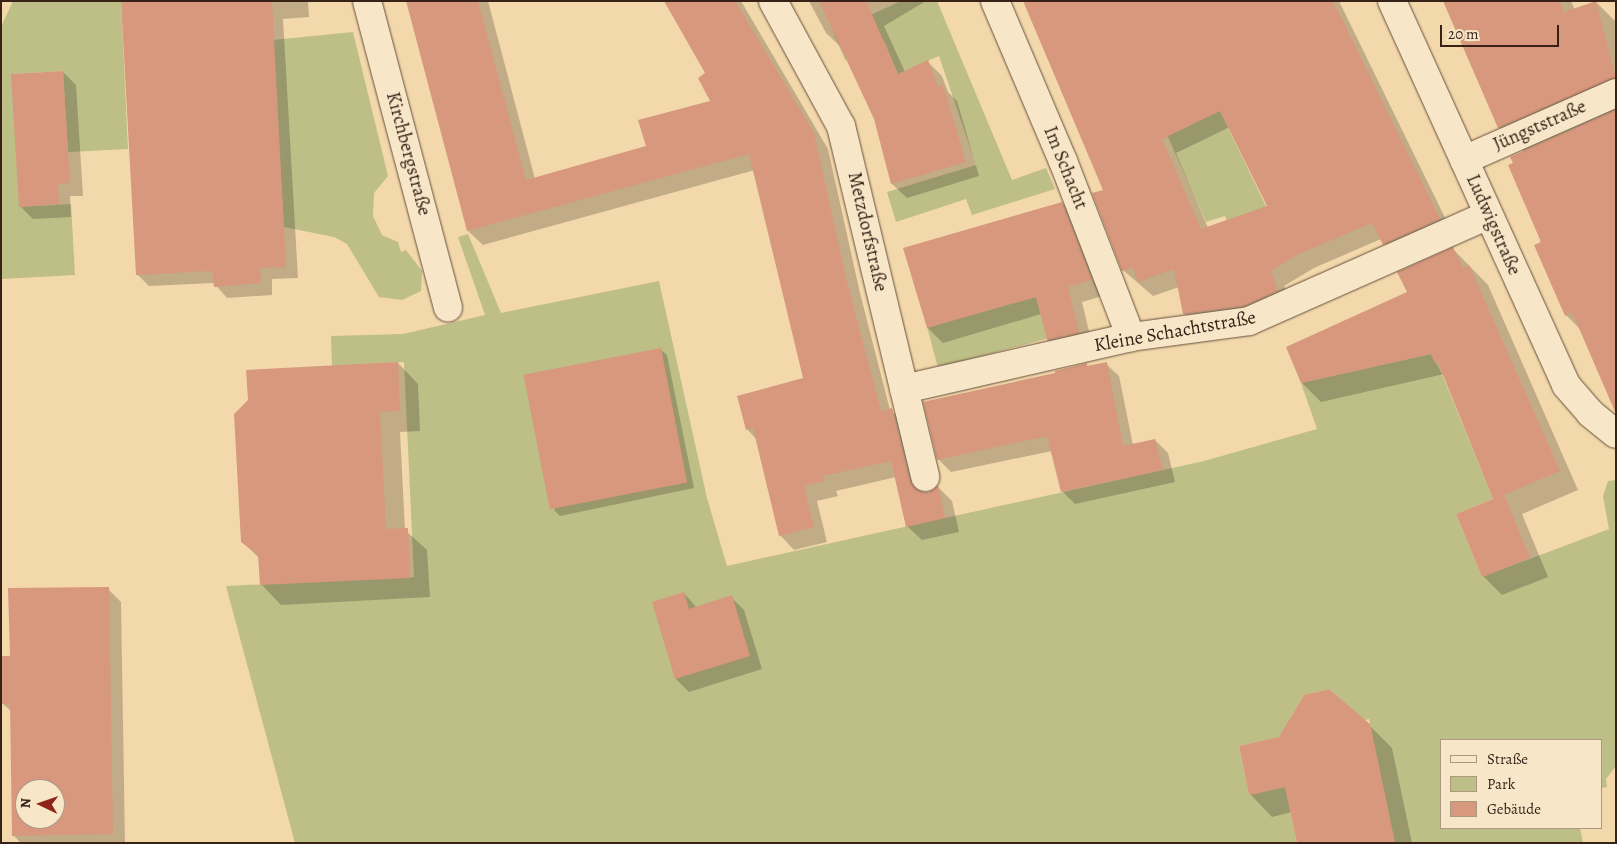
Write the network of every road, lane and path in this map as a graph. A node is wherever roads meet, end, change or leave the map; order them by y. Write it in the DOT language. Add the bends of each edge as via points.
graph roads {
  1 [pos="367,1"];
  2 [pos="773,1"];
  3 [pos="995,1"];
  4 [pos="1392,1"];
  5 [pos="1616,93"];
  6 [pos="1464,160"];
  7 [pos="1488,215"];
  8 [pos="448,307"];
  9 [pos="1130,337"];
  10 [pos="904,388"];
  11 [pos="1616,434"];
  12 [pos="924,477"];
  1 -- 8 [label="street, Kirchbergstraße"];
  2 -- 10 [label="street, Metzdorfstraße" via="841,126"];
  3 -- 9 [label="street, Im Schacht" via="1063,161"];
  4 -- 6 [label="street, Ludwigstraße"];
  5 -- 6 [label="street, Jüngststraße"];
  6 -- 7 [label="street, Ludwigstraße"];
  7 -- 9 [label="street, Kleine Schachtstraße" via="1272,314 1249,321"];
  7 -- 11 [label="street, Ludwigstraße" via="1566,384 1590,413"];
  9 -- 10 [label="street, Kleine Schachtstraße"];
  10 -- 12 [label="street, Metzdorfstraße"];
}
